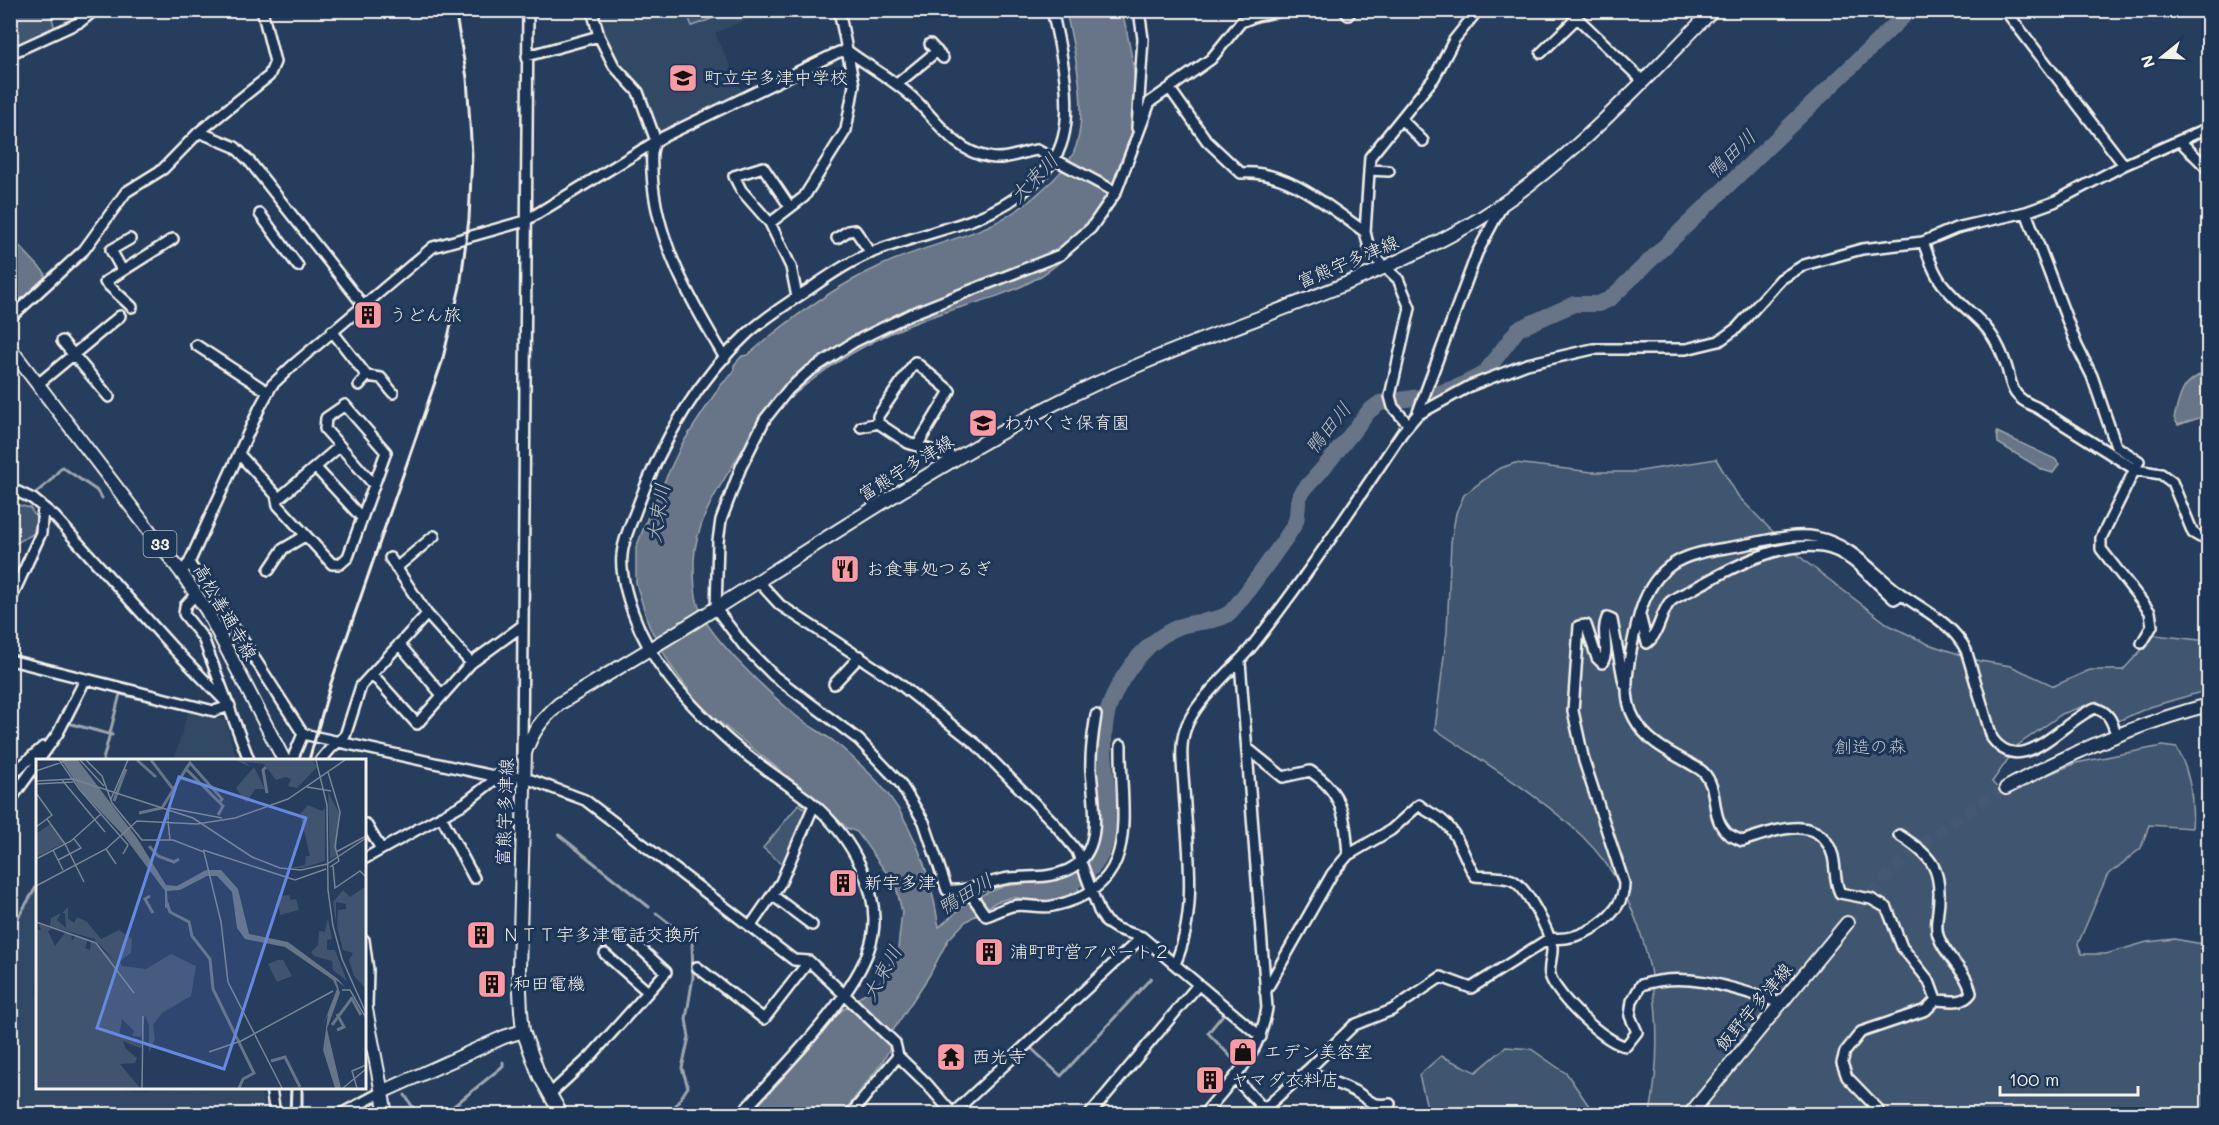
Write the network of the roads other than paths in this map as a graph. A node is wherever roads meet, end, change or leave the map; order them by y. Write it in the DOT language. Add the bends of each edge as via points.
graph roads {
  1 [pos="95,10"];
  2 [pos="262,10"];
  3 [pos="528,10"];
  4 [pos="592,10"];
  5 [pos="839,10"];
  6 [pos="1052,10"];
  7 [pos="1139,10"];
  8 [pos="1287,10"];
  9 [pos="1344,10"];
  10 [pos="1352,10"];
  11 [pos="1478,10"];
  12 [pos="1569,10"];
  13 [pos="1713,10"];
  14 [pos="2005,10"];
  15 [pos="1577,18"];
  16 [pos="599,36"];
  17 [pos="848,51"];
  18 [pos="937,51"];
  19 [pos="1542,53"];
  20 [pos="10,54"];
  21 [pos="527,56"];
  22 [pos="1643,81"];
  23 [pos="897,84"];
  24 [pos="1170,89"];
  25 [pos="1402,120"];
  26 [pos="2208,128"];
  27 [pos="199,132"];
  28 [pos="1136,139"];
  29 [pos="656,141"];
  30 [pos="1423,141"];
  31 [pos="2180,141"];
  32 [pos="1057,161"];
  33 [pos="2124,165"];
  34 [pos="2208,169"];
  35 [pos="1369,170"];
  36 [pos="1389,171"];
  37 [pos="1115,192"];
  38 [pos="1504,202"];
  39 [pos="790,207"];
  40 [pos="2026,212"];
  41 [pos="260,214"];
  42 [pos="525,220"];
  43 [pos="770,223"];
  44 [pos="1365,232"];
  45 [pos="837,238"];
  46 [pos="130,239"];
  47 [pos="173,239"];
  48 [pos="1923,242"];
  49 [pos="871,253"];
  50 [pos="298,266"];
  51 [pos="1386,268"];
  52 [pos="122,270"];
  53 [pos="797,297"];
  54 [pos="363,305"];
  55 [pos="132,307"];
  56 [pos="120,316"];
  57 [pos="10,318"];
  58 [pos="332,331"];
  59 [pos="62,341"];
  60 [pos="196,345"];
  61 [pos="10,348"];
  62 [pos="73,354"];
  63 [pos="725,358"];
  64 [pos="367,376"];
  65 [pos="38,384"];
  66 [pos="359,385"];
  67 [pos="268,392"];
  68 [pos="393,393"];
  69 [pos="109,397"];
  70 [pos="1417,415"];
  71 [pos="878,423"];
  72 [pos="1408,424"];
  73 [pos="861,427"];
  74 [pos="917,446"];
  75 [pos="340,447"];
  76 [pos="239,454"];
  77 [pos="956,458"];
  78 [pos="316,468"];
  79 [pos="2136,470"];
  80 [pos="374,485"];
  81 [pos="10,488"];
  82 [pos="277,500"];
  83 [pos="43,507"];
  84 [pos="362,518"];
  85 [pos="305,536"];
  86 [pos="434,536"];
  87 [pos="2208,537"];
  88 [pos="266,554"];
  89 [pos="390,558"];
  90 [pos="275,560"];
  91 [pos="185,567"];
  92 [pos="396,568"];
  93 [pos="269,570"];
  94 [pos="758,581"];
  95 [pos="196,594"];
  96 [pos="1902,595"];
  97 [pos="10,601"];
  98 [pos="715,609"];
  99 [pos="1639,610"];
  100 [pos="427,614"];
  101 [pos="522,626"];
  102 [pos="2142,643"];
  103 [pos="399,644"];
  104 [pos="651,648"];
  105 [pos="860,656"];
  106 [pos="10,660"];
  107 [pos="1240,662"];
  108 [pos="471,663"];
  109 [pos="372,674"];
  110 [pos="85,680"];
  111 [pos="834,684"];
  112 [pos="1626,694"];
  113 [pos="442,695"];
  114 [pos="2208,705"];
  115 [pos="231,706"];
  116 [pos="1096,715"];
  117 [pos="58,733"];
  118 [pos="303,734"];
  119 [pos="2116,734"];
  120 [pos="340,741"];
  121 [pos="1121,745"];
  122 [pos="1247,748"];
  123 [pos="39,759"];
  124 [pos="249,759"];
  125 [pos="285,759"];
  126 [pos="287,759"];
  127 [pos="322,759"];
  128 [pos="34,774"];
  129 [pos="10,776"];
  130 [pos="498,777"];
  131 [pos="523,777"];
  132 [pos="2006,788"];
  133 [pos="10,801"];
  134 [pos="814,805"];
  135 [pos="441,816"];
  136 [pos="366,824"];
  137 [pos="1899,835"];
  138 [pos="381,849"];
  139 [pos="1348,855"];
  140 [pos="366,858"];
  141 [pos="1080,861"];
  142 [pos="474,878"];
  143 [pos="967,889"];
  144 [pos="1092,892"];
  145 [pos="772,895"];
  146 [pos="1847,923"];
  147 [pos="812,925"];
  148 [pos="750,927"];
  149 [pos="1142,937"];
  150 [pos="629,938"];
  151 [pos="1550,938"];
  152 [pos="605,954"];
  153 [pos="366,955"];
  154 [pos="809,961"];
  155 [pos="1175,964"];
  156 [pos="697,968"];
  157 [pos="1198,985"];
  158 [pos="648,992"];
  159 [pos="1265,992"];
  160 [pos="844,996"];
  161 [pos="1936,1000"];
  162 [pos="1781,1003"];
  163 [pos="366,1005"];
  164 [pos="523,1031"];
  165 [pos="1261,1037"];
  166 [pos="369,1051"];
  167 [pos="898,1056"];
  168 [pos="1308,1070"];
  169 [pos="1236,1079"];
  170 [pos="271,1089"];
  171 [pos="382,1092"];
  172 [pos="549,1095"];
  173 [pos="1390,1104"];
  174 [pos="1266,1112"];
  175 [pos="275,1114"];
  176 [pos="341,1114"];
  177 [pos="386,1114"];
  178 [pos="561,1114"];
  179 [pos="741,1114"];
  180 [pos="850,1114"];
  181 [pos="952,1114"];
  182 [pos="1089,1114"];
  183 [pos="1204,1114"];
  184 [pos="1690,1114"];
  185 [pos="1879,1114"];
  1 -- 20 [label="street" via="80,22"];
  2 -- 27 [label="street" via="275,62 269,76"];
  3 -- 21 [label="street"];
  4 -- 16 [label="street"];
  5 -- 17 [label="street"];
  6 -- 32 [label="street" via="1067,104"];
  7 -- 28 [label="street" via="1143,39"];
  8 -- 24 [label="street" via="1241,22 1211,58"];
  9 -- 10 [label="street" via="1348,15"];
  11 -- 25 [label="street"];
  12 -- 15 [label="street"];
  13 -- 22 [label="main road, 富熊宇多津線"];
  14 -- 33 [label="street"];
  15 -- 19 [label="street"];
  15 -- 22 [label="street"];
  16 -- 21 [label="street"];
  16 -- 29 [label="street" via="614,66 639,92"];
  17 -- 23 [label="street"];
  17 -- 29 [label="street"];
  17 -- 39 [label="street" via="854,85 846,129 817,179 804,197"];
  18 -- 23 [label="street"];
  21 -- 42 [label="street"];
  22 -- 38 [label="main road, 富熊宇多津線" via="1579,144"];
  23 -- 32 [label="street" via="952,141 970,152 990,158 1037,150"];
  24 -- 28 [label="street" via="1150,102"];
  24 -- 44 [label="street" via="1207,141 1241,173 1261,172 1285,178"];
  25 -- 30 [label="street"];
  25 -- 35 [label="street" via="1381,141 1370,158"];
  26 -- 31 [label="street"];
  27 -- 54 [label="street" via="235,147 250,162"];
  27 -- 57 [label="street" via="163,169 126,192 84,250"];
  28 -- 37 [label="street"];
  29 -- 42 [label="street"];
  29 -- 63 [label="street" via="651,149 655,209 662,233 692,303"];
  31 -- 33 [label="street"];
  31 -- 34 [label="street"];
  32 -- 37 [label="street"];
  32 -- 49 [label="street" via="1002,209"];
  33 -- 40 [label="street" via="2054,202"];
  35 -- 36 [label="street"];
  35 -- 44 [label="street"];
  37 -- 98 [label="street" via="1091,228 1060,255 911,314 854,342 788,390 752,442 721,520"];
  38 -- 51 [label="main road, 富熊宇多津線" via="1464,228"];
  38 -- 70 [label="street" via="1477,253"];
  39 -- 43 [label="street"];
  39 -- 43 [label="street" via="763,167 734,176"];
  40 -- 48 [label="street" via="1956,228"];
  40 -- 79 [label="street" via="2116,446 2139,462"];
  41 -- 50 [label="street" via="266,232"];
  42 -- 54 [label="street" via="433,247"];
  42 -- 101 [label="street"];
  43 -- 53 [label="street" via="791,267"];
  44 -- 51 [label="street" via="1375,258"];
  45 -- 49 [label="street" via="855,230"];
  46 -- 52 [label="street" via="111,250"];
  47 -- 52 [label="street"];
  48 -- 70 [label="street" via="1862,249 1804,265 1782,279 1737,328 1719,341 1686,349 1593,349 1527,364 1470,386"];
  48 -- 79 [label="street" via="1944,287 1984,322 2020,401 2036,407"];
  49 -- 53 [label="street"];
  51 -- 72 [label="street" via="1398,279 1410,308 1390,396 1393,407"];
  51 -- 77 [label="main road, 富熊宇多津線" via="1099,382"];
  52 -- 55 [label="street" via="105,282"];
  53 -- 63 [label="street" via="749,333"];
  54 -- 58 [label="street"];
  56 -- 62 [label="street"];
  58 -- 64 [label="street"];
  58 -- 67 [label="street"];
  59 -- 62 [label="street"];
  60 -- 67 [label="street"];
  61 -- 65 [label="main road, 高松善通寺線 / 33"];
  62 -- 65 [label="street"];
  62 -- 69 [label="street"];
  63 -- 104 [label="street" via="687,407 661,453 635,511 621,556 630,603"];
  64 -- 66 [label="street"];
  64 -- 68 [label="street" via="381,378"];
  65 -- 91 [label="main road, 高松善通寺線 / 33"];
  67 -- 76 [label="street"];
  70 -- 72 [label="street"];
  71 -- 73 [label="street"];
  71 -- 74 [label="street"];
  71 -- 74 [label="street" via="878,416 915,362 951,391"];
  72 -- 107 [label="street" via="1312,568"];
  74 -- 77 [label="street"];
  75 -- 78 [label="street"];
  75 -- 80 [label="street"];
  75 -- 80 [label="street" via="325,429 326,418 345,405 386,452"];
  76 -- 82 [label="street"];
  76 -- 91 [label="street"];
  77 -- 94 [label="main road, 富熊宇多津線"];
  78 -- 82 [label="street"];
  78 -- 84 [label="street"];
  79 -- 87 [label="street" via="2161,474 2172,482 2193,532"];
  79 -- 102 [label="street" via="2101,538 2101,549 2150,612 2152,626"];
  80 -- 84 [label="street"];
  81 -- 83 [label="street"];
  82 -- 85 [label="street"];
  83 -- 97 [label="street" via="41,533"];
  83 -- 115 [label="street"];
  84 -- 85 [label="street" via="348,557 340,564 332,564"];
  85 -- 90 [label="street" via="283,549"];
  86 -- 92 [label="street"];
  88 -- 90 [label="street"];
  89 -- 92 [label="street"];
  90 -- 93 [label="street"];
  91 -- 95 [label="main road, 高松善通寺線 / 33"];
  91 -- 118 [label="street" via="244,642"];
  92 -- 100 [label="street"];
  94 -- 98 [label="main road, 富熊宇多津線"];
  94 -- 105 [label="street" via="780,606"];
  95 -- 115 [label="street" via="185,606 184,614 201,632"];
  95 -- 125 [label="main road, 高松善通寺線 / 33"];
  96 -- 99 [label="street" via="1859,555 1813,536 1760,542 1677,561 1658,578"];
  96 -- 99 [label="street" via="1894,599 1863,570 1835,552 1824,547 1802,548 1776,552 1737,566 1670,602 1654,638 1647,643"];
  96 -- 119 [label="street" via="1946,622 1960,638 1992,738 2000,749 2022,754 2034,749 2095,708 2109,717"];
  98 -- 104 [label="main road, 富熊宇多津線"];
  98 -- 143 [label="street" via="774,676 859,740 900,783 924,822 947,890"];
  99 -- 112 [label="street"];
  100 -- 103 [label="street"];
  100 -- 108 [label="street"];
  101 -- 108 [label="street"];
  101 -- 131 [label="street"];
  103 -- 109 [label="street"];
  103 -- 113 [label="street"];
  104 -- 131 [label="main road, 富熊宇多津線" via="559,704 536,725 525,753"];
  104 -- 134 [label="street" via="689,701 726,738"];
  105 -- 111 [label="street"];
  105 -- 141 [label="street" via="977,745 1053,822 1077,851"];
  106 -- 110 [label="street"];
  107 -- 122 [label="street"];
  107 -- 155 [label="street" via="1192,714 1184,731 1189,887 1182,947"];
  108 -- 113 [label="street"];
  109 -- 113 [label="street" via="417,724"];
  109 -- 120 [label="street" via="360,686"];
  110 -- 115 [label="street" via="214,711"];
  110 -- 117 [label="street"];
  112 -- 151 [label="street" via="1612,620 1607,618 1604,626 1607,652 1602,663 1586,625 1579,626 1573,711 1584,761 1624,883 1624,895 1618,906 1589,933 1561,940"];
  112 -- 161 [label="street" via="1633,717 1650,740 1704,773 1713,791 1715,812 1726,832 1742,841 1806,827 1826,837 1840,893 1871,899 1887,908 1902,947 1929,981"];
  114 -- 119 [label="main road"];
  115 -- 124 [label="street"];
  116 -- 141 [label="street" via="1091,744 1095,828"];
  117 -- 123 [label="street"];
  117 -- 129 [label="street"];
  118 -- 120 [label="street"];
  118 -- 126 [label="street"];
  119 -- 132 [label="main road"];
  120 -- 127 [label="street"];
  120 -- 130 [label="street"];
  121 -- 144 [label="street" via="1124,834 1112,870"];
  122 -- 139 [label="street" via="1283,777 1310,771 1336,793 1345,822"];
  122 -- 159 [label="street"];
  128 -- 133 [label="street"];
  130 -- 131 [label="street"];
  130 -- 135 [label="street"];
  131 -- 148 [label="street" via="585,800"];
  131 -- 164 [label="main road, 富熊宇多津線" via="519,970"];
  134 -- 145 [label="street" via="788,868"];
  134 -- 160 [label="street" via="859,863 874,909 875,927 868,953"];
  135 -- 138 [label="street"];
  135 -- 142 [label="street" via="456,851"];
  136 -- 138 [label="street"];
  137 -- 161 [label="street" via="1918,846 1937,869 1937,933 1943,950 1969,981 1968,998"];
  138 -- 140 [label="street"];
  139 -- 151 [label="street" via="1391,830 1419,805 1443,820 1475,876 1512,880 1524,891"];
  139 -- 159 [label="street" via="1302,923"];
  141 -- 143 [label="street" via="1069,870 1044,878 1010,878"];
  141 -- 144 [label="street"];
  143 -- 144 [label="street" via="986,916 1014,905 1056,906"];
  144 -- 149 [label="street" via="1106,922"];
  145 -- 147 [label="street"];
  145 -- 148 [label="street"];
  146 -- 162 [label="main road, 飯野宇多津線"];
  148 -- 154 [label="street" via="794,960"];
  149 -- 155 [label="street"];
  149 -- 181 [label="street"];
  150 -- 158 [label="street" via="666,972"];
  151 -- 162 [label="street" via="1549,972 1553,983 1597,1030 1618,1045 1626,1046 1637,1032 1630,1016 1632,1001 1641,985 1656,980 1702,980"];
  151 -- 168 [label="street" via="1471,988 1441,977 1392,1010 1354,1025"];
  152 -- 158 [label="street"];
  153 -- 163 [label="street"];
  154 -- 156 [label="street" via="764,1019"];
  154 -- 160 [label="street"];
  155 -- 157 [label="street"];
  157 -- 165 [label="street"];
  157 -- 182 [label="street"];
  158 -- 172 [label="street" via="591,1056"];
  159 -- 165 [label="street" via="1267,1008"];
  160 -- 167 [label="street" via="895,1043"];
  160 -- 179 [label="street"];
  161 -- 185 [label="street" via="1926,1010 1861,1032 1845,1052 1842,1063 1847,1077"];
  162 -- 184 [label="main road, 飯野宇多津線"];
  163 -- 166 [label="main road"];
  164 -- 171 [label="main road"];
  164 -- 172 [label="main road, 富熊宇多津線"];
  165 -- 169 [label="street"];
  166 -- 171 [label="main road"];
  167 -- 180 [label="street"];
  167 -- 181 [label="street"];
  168 -- 173 [label="street" via="1325,1081 1355,1090 1368,1103"];
  168 -- 174 [label="street"];
  169 -- 174 [label="street"];
  169 -- 183 [label="street"];
  170 -- 175 [label="street"];
  171 -- 176 [label="street"];
  171 -- 177 [label="main road"];
  172 -- 178 [label="main road, 富熊宇多津線"];
}
